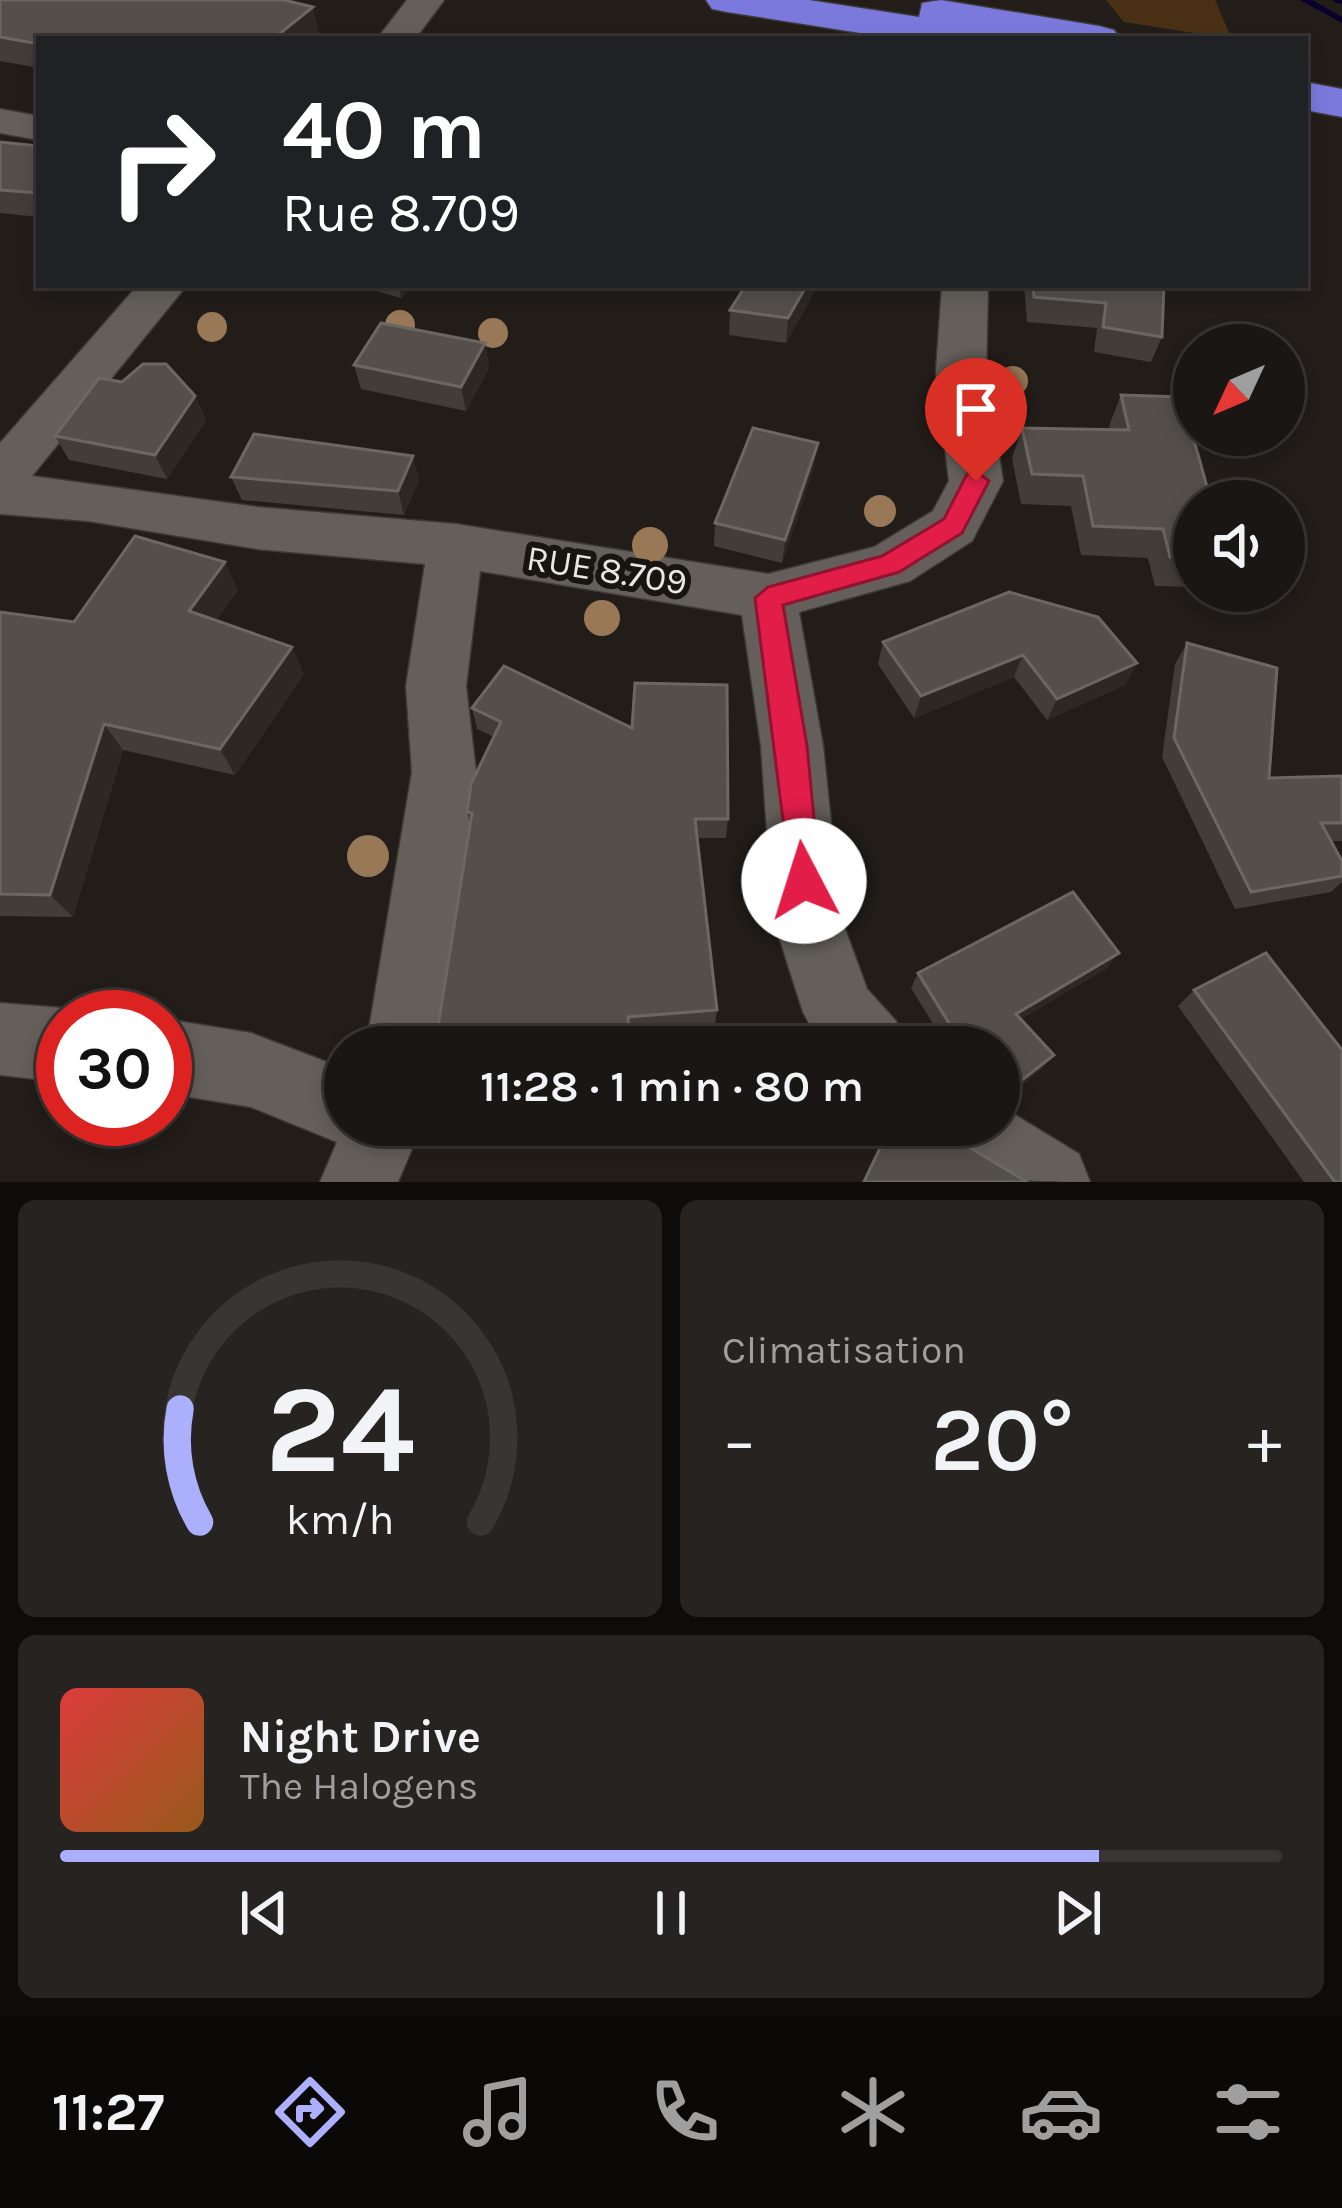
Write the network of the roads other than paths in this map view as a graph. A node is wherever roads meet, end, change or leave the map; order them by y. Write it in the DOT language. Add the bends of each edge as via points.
graph roads {
  1 [pos="426,0"];
  2 [pos="727,0"];
  3 [pos="863,0"];
  4 [pos="398,36"];
  5 [pos="960,36"];
  6 [pos="1081,36"];
  7 [pos="1308,75"];
  8 [pos="1342,81"];
  9 [pos="1308,97"];
  10 [pos="1342,103"];
  11 [pos="0,122"];
  12 [pos="36,128"];
  13 [pos="161,288"];
  14 [pos="965,288"];
  15 [pos="0,478"];
  16 [pos="0,494"];
  17 [pos="456,545"];
  18 [pos="768,598"];
  19 [pos="406,1026"];
  20 [pos="851,1026"];
  21 [pos="0,1039"];
  22 [pos="36,1042"];
  23 [pos="192,1061"];
  24 [pos="324,1098"];
  25 [pos="375,1146"];
  26 [pos="994,1146"];
  27 [pos="359,1182"];
  28 [pos="1051,1182"];
  1 -- 4 [label="street"];
  2 -- 5 [label="highway"];
  3 -- 6 [label="highway"];
  7 -- 8 [label="highway"];
  9 -- 10 [label="highway"];
  11 -- 12 [label="street"];
  13 -- 15 [label="street"];
  14 -- 18 [label="street, RUE 8.709" via="961,372 976,481 962,513 890,565"];
  16 -- 17 [label="street, RUE 8.709"];
  17 -- 18 [label="street, RUE 8.709"];
  17 -- 19 [label="street" via="436,686 444,772"];
  18 -- 20 [label="street" via="807,918 839,1012"];
  21 -- 22 [label="street"];
  23 -- 24 [label="street" via="251,1070"];
  25 -- 27 [label="street"];
  26 -- 28 [label="street"];
}
